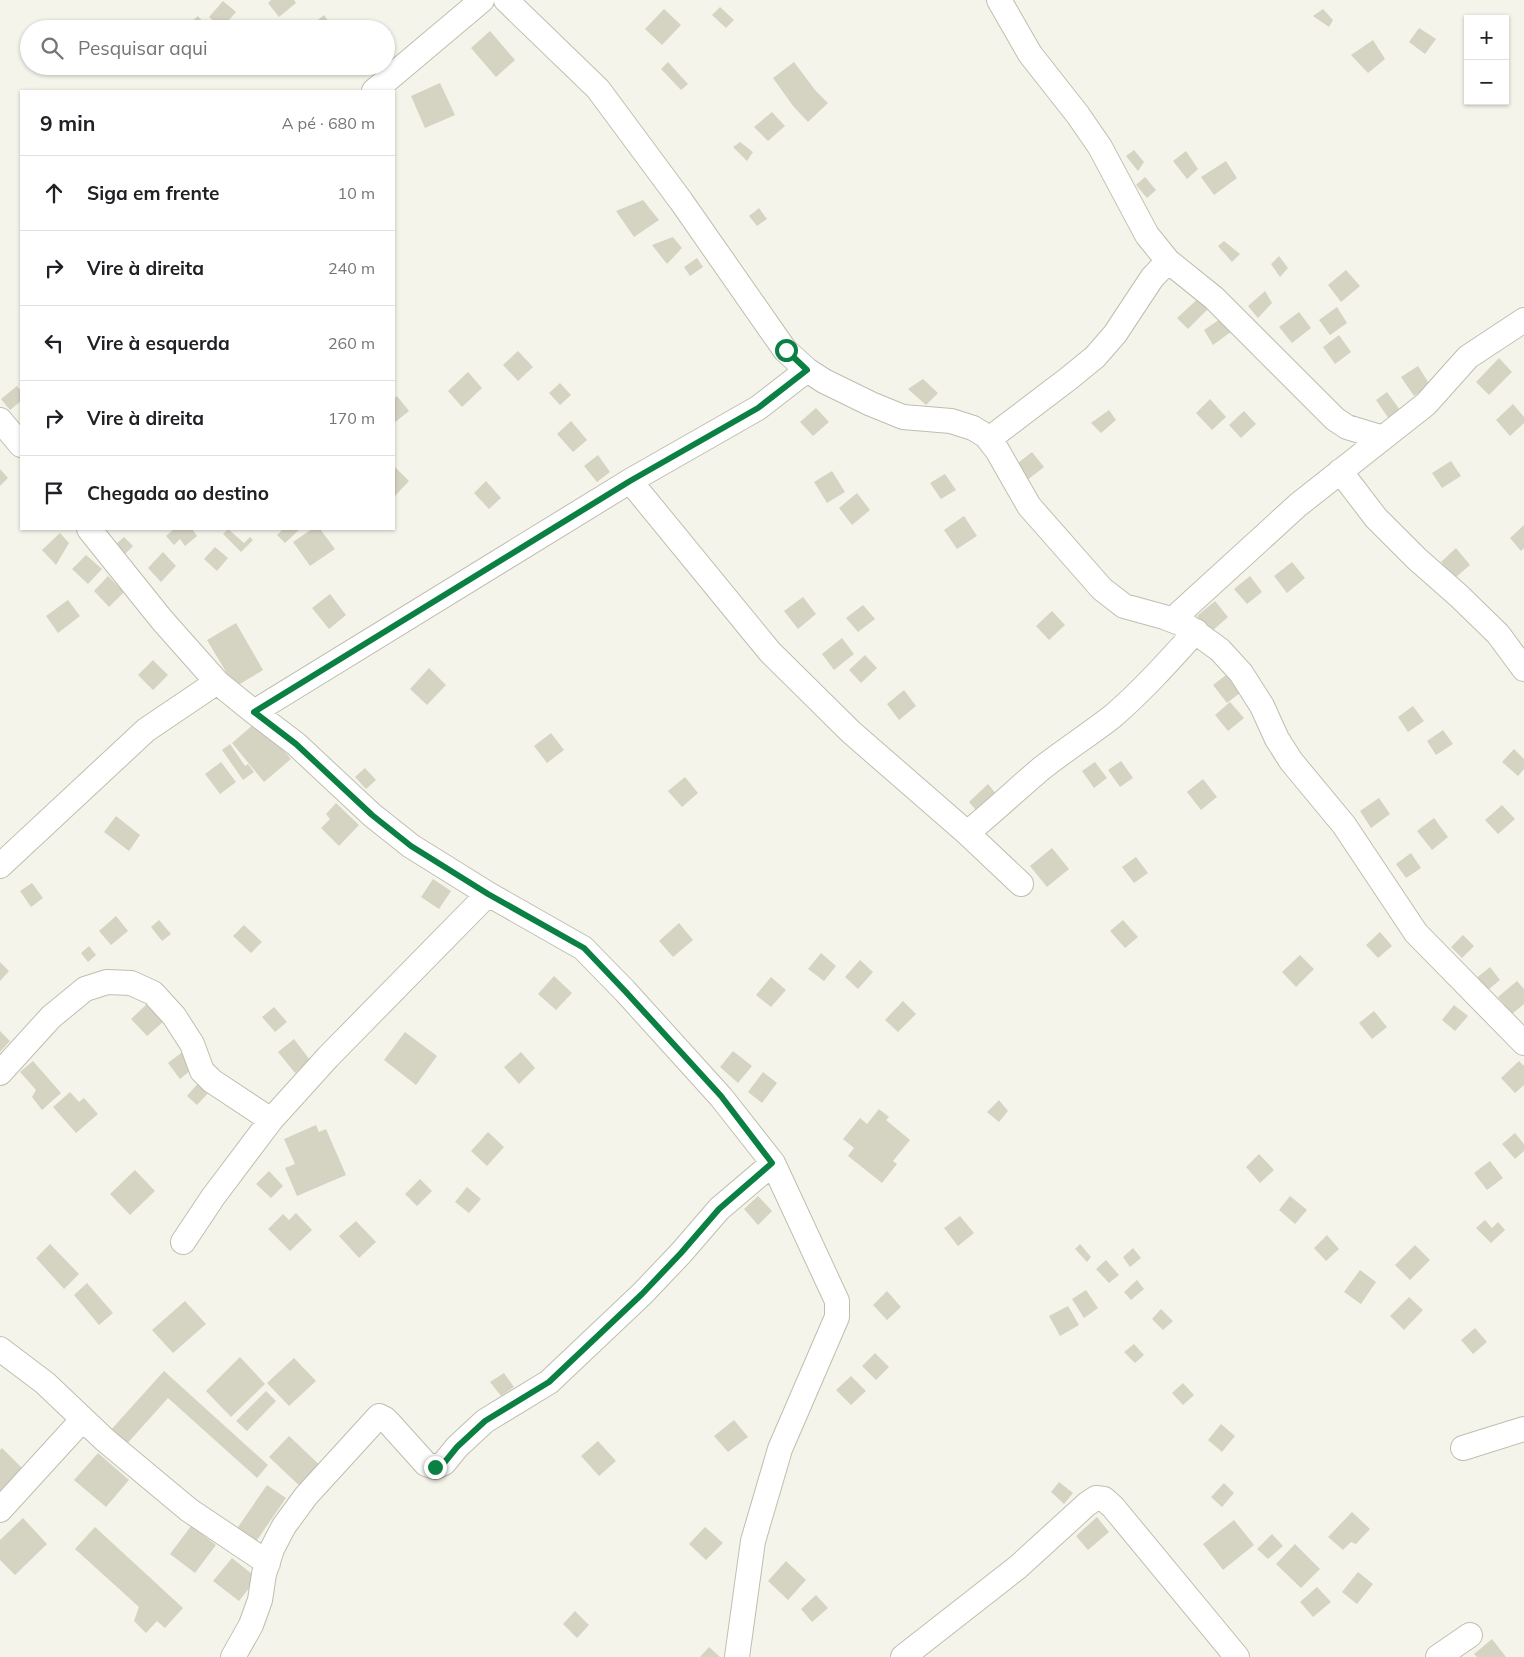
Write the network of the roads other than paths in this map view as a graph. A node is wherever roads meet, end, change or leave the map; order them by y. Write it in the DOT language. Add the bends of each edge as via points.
graph roads {
  1 [pos="482,0"];
  2 [pos="506,0"];
  3 [pos="999,0"];
  4 [pos="395,73"];
  5 [pos="393,75"];
  6 [pos="375,90"];
  7 [pos="1168,261"];
  8 [pos="1524,320"];
  9 [pos="807,370"];
  10 [pos="1334,419"];
  11 [pos="0,420"];
  12 [pos="1382,438"];
  13 [pos="989,439"];
  14 [pos="20,444"];
  15 [pos="1342,469"];
  16 [pos="630,481"];
  17 [pos="90,530"];
  18 [pos="1172,620"];
  19 [pos="1196,631"];
  20 [pos="1524,669"];
  21 [pos="217,682"];
  22 [pos="254,712"];
  23 [pos="967,833"];
  24 [pos="0,866"];
  25 [pos="1021,884"];
  26 [pos="488,894"];
  27 [pos="1524,1043"];
  28 [pos="0,1073"];
  29 [pos="271,1120"];
  30 [pos="772,1163"];
  31 [pos="183,1242"];
  32 [pos="0,1349"];
  33 [pos="83,1419"];
  34 [pos="1524,1429"];
  35 [pos="1463,1448"];
  36 [pos="0,1510"];
  37 [pos="268,1563"];
  38 [pos="1470,1635"];
  39 [pos="233,1657"];
  40 [pos="737,1657"];
  41 [pos="904,1657"];
  42 [pos="1237,1657"];
  43 [pos="1438,1657"];
  1 -- 4 [label="street"];
  2 -- 9 [label="street" via="598,89 786,350"];
  3 -- 7 [label="street" via="1030,54 1100,147 1147,235"];
  5 -- 6 [label="street"];
  7 -- 10 [label="street" via="1214,298"];
  7 -- 13 [label="street" via="1095,357"];
  8 -- 12 [label="street" via="1468,357 1426,404"];
  9 -- 13 [label="street" via="902,417 951,421 973,428"];
  9 -- 16 [label="street" via="758,408"];
  10 -- 12 [label="street" via="1347,427"];
  10 -- 15 [label="street" via="1343,448"];
  11 -- 14 [label="street"];
  12 -- 15 [label="street"];
  13 -- 18 [label="street" via="1029,506 1102,589 1124,606"];
  15 -- 18 [label="street"];
  15 -- 20 [label="street" via="1376,518 1498,634"];
  16 -- 22 [label="street"];
  16 -- 23 [label="street" via="770,652 851,732"];
  17 -- 21 [label="street"];
  18 -- 19 [label="street"];
  19 -- 23 [label="street" via="1155,678 1112,716 1057,756"];
  19 -- 27 [label="street" via="1241,673 1291,761 1344,825 1416,933"];
  21 -- 22 [label="street"];
  21 -- 24 [label="street" via="146,730"];
  22 -- 26 [label="street" via="296,744 372,815 411,846"];
  23 -- 25 [label="street"];
  26 -- 29 [label="street" via="328,1057"];
  26 -- 30 [label="street" via="584,948 721,1096"];
  28 -- 29 [label="street" via="50,1017 85,989 106,982 131,983 153,993 174,1016 192,1044 202,1071 212,1081"];
  29 -- 31 [label="street"];
  30 -- 37 [label="street" via="719,1209 642,1294 549,1382 485,1421 444,1463 435,1467 426,1464 385,1418 379,1416 306,1496 284,1526"];
  30 -- 40 [label="street" via="837,1301 837,1317 780,1449 753,1541"];
  32 -- 33 [label="street" via="45,1382"];
  33 -- 36 [label="street"];
  33 -- 37 [label="street" via="189,1510"];
  34 -- 35 [label="street"];
  37 -- 39 [label="street" via="251,1625"];
  38 -- 43 [label="street"];
  41 -- 42 [label="street" via="1018,1567 1096,1498 1104,1499 1113,1506"];
}
